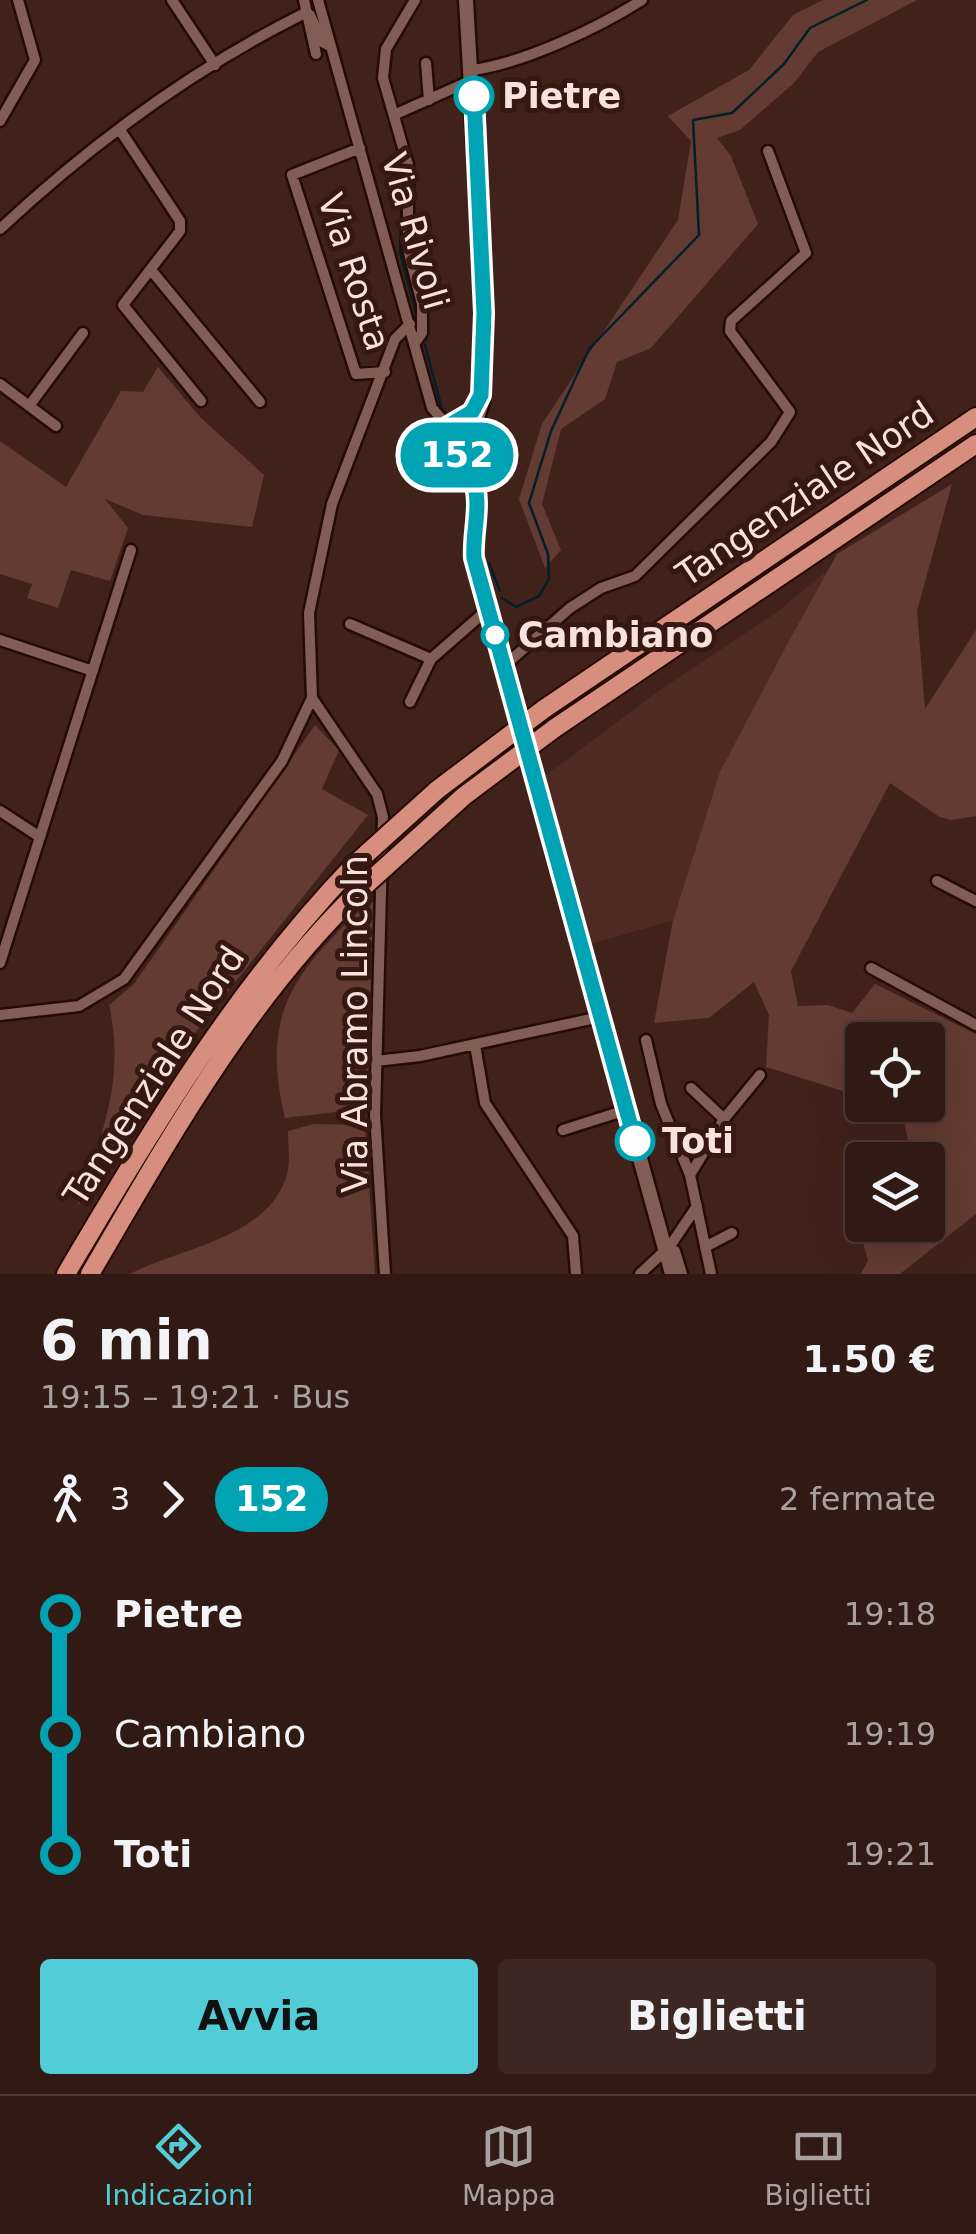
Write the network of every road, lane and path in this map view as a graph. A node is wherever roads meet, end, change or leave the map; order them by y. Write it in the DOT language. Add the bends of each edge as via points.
graph roads {
  1 [pos="18,0"];
  2 [pos="172,0"];
  3 [pos="304,0"];
  4 [pos="318,0"];
  5 [pos="416,0"];
  6 [pos="466,0"];
  7 [pos="642,0"];
  8 [pos="304,14"];
  9 [pos="331,47"];
  10 [pos="316,54"];
  11 [pos="426,63"];
  12 [pos="215,65"];
  13 [pos="472,75"];
  14 [pos="428,100"];
  15 [pos="396,114"];
  16 [pos="0,121"];
  17 [pos="120,130"];
  18 [pos="360,148"];
  19 [pos="768,151"];
  20 [pos="0,229"];
  21 [pos="151,270"];
  22 [pos="410,324"];
  23 [pos="83,333"];
  24 [pos="415,343"];
  25 [pos="385,372"];
  26 [pos="0,384"];
  27 [pos="481,395"];
  28 [pos="201,401"];
  29 [pos="260,402"];
  30 [pos="29,406"];
  31 [pos="976,417"];
  32 [pos="454,423"];
  33 [pos="56,426"];
  34 [pos="474,428"];
  35 [pos="976,444"];
  36 [pos="464,454"];
  37 [pos="131,550"];
  38 [pos="488,609"];
  39 [pos="350,624"];
  40 [pos="0,640"];
  41 [pos="431,659"];
  42 [pos="504,666"];
  43 [pos="93,672"];
  44 [pos="312,698"];
  45 [pos="410,702"];
  46 [pos="0,811"];
  47 [pos="40,837"];
  48 [pos="937,882"];
  49 [pos="976,900"];
  50 [pos="0,963"];
  51 [pos="871,968"];
  52 [pos="0,1015"];
  53 [pos="600,1017"];
  54 [pos="976,1025"];
  55 [pos="646,1040"];
  56 [pos="475,1045"];
  57 [pos="376,1061"];
  58 [pos="760,1075"];
  59 [pos="691,1088"];
  60 [pos="626,1110"];
  61 [pos="724,1120"];
  62 [pos="563,1130"];
  63 [pos="690,1176"];
  64 [pos="697,1206"];
  65 [pos="732,1232"];
  66 [pos="705,1247"];
  67 [pos="665,1251"];
  68 [pos="66,1274"];
  69 [pos="90,1274"];
  70 [pos="385,1274"];
  71 [pos="576,1274"];
  72 [pos="640,1274"];
  73 [pos="672,1274"];
  74 [pos="682,1274"];
  75 [pos="711,1274"];
  1 -- 16 [label="street" via="35,60"];
  2 -- 12 [label="street"];
  3 -- 8 [label="street"];
  4 -- 9 [label="street, Via Rivoli"];
  5 -- 15 [label="street" via="384,58 383,78"];
  6 -- 13 [label="street, Via Rivoli"];
  7 -- 13 [label="street"];
  8 -- 9 [label="street, Via Rivoli"];
  8 -- 10 [label="street"];
  8 -- 12 [label="street"];
  9 -- 18 [label="street, Via Rivoli"];
  11 -- 14 [label="street"];
  12 -- 17 [label="street"];
  13 -- 14 [label="street"];
  13 -- 27 [label="street, Via Rivoli" via="484,313"];
  14 -- 15 [label="street"];
  15 -- 24 [label="street" via="408,165 408,249 422,304 422,333"];
  17 -- 20 [label="street"];
  17 -- 21 [label="street" via="180,222"];
  18 -- 22 [label="street, Via Rivoli"];
  18 -- 25 [label="street, Via Rosta" via="292,175 356,374"];
  19 -- 42 [label="street" via="806,254 730,321 730,331 790,412 770,442 635,576 570,608"];
  21 -- 28 [label="street" via="123,304"];
  21 -- 29 [label="street"];
  22 -- 24 [label="street, Via Rivoli"];
  22 -- 25 [label="street" via="395,339"];
  23 -- 30 [label="street"];
  24 -- 32 [label="street, Via Rivoli" via="432,408"];
  25 -- 44 [label="street" via="332,504 309,613"];
  26 -- 30 [label="street"];
  27 -- 32 [label="street" via="472,412"];
  27 -- 34 [label="street, Via Rivoli"];
  30 -- 33 [label="street"];
  31 -- 68 [label="highway, Tangenziale Nord, bridge" via="544,709 436,790 354,865 229,1011"];
  32 -- 34 [label="street"];
  32 -- 36 [label="street, Via Rivoli" via="443,442 449,452"];
  34 -- 36 [label="street, Via Rivoli" via="478,438"];
  35 -- 69 [label="highway, Tangenziale Nord, bridge" via="555,728 464,796 360,890 239,1034"];
  36 -- 38 [label="street, Via Rivoli" via="474,480 474,558"];
  37 -- 43 [label="street"];
  38 -- 41 [label="street"];
  38 -- 42 [label="street, Via Rivoli"];
  39 -- 41 [label="street"];
  40 -- 43 [label="street"];
  41 -- 45 [label="street"];
  42 -- 53 [label="street, Via Rivoli"];
  43 -- 47 [label="street"];
  44 -- 52 [label="street" via="282,761 124,979 79,1006"];
  44 -- 57 [label="street, Via Abramo Lincoln" via="368,778 382,816"];
  46 -- 47 [label="street"];
  47 -- 50 [label="street"];
  48 -- 49 [label="street"];
  51 -- 54 [label="street"];
  53 -- 56 [label="street"];
  53 -- 60 [label="street, Via Rivoli"];
  55 -- 63 [label="street" via="661,1104"];
  56 -- 57 [label="street"];
  56 -- 71 [label="street" via="490,1112 574,1236"];
  57 -- 70 [label="street, Via Abramo Lincoln"];
  58 -- 61 [label="street"];
  59 -- 61 [label="street"];
  60 -- 62 [label="street"];
  60 -- 67 [label="street, Via Rivoli"];
  61 -- 63 [label="street"];
  63 -- 64 [label="street"];
  64 -- 66 [label="street"];
  64 -- 67 [label="street"];
  65 -- 66 [label="street"];
  66 -- 75 [label="street"];
  67 -- 72 [label="street"];
  67 -- 73 [label="street, Via Rivoli"];
  67 -- 74 [label="street" via="675,1251"];
}
